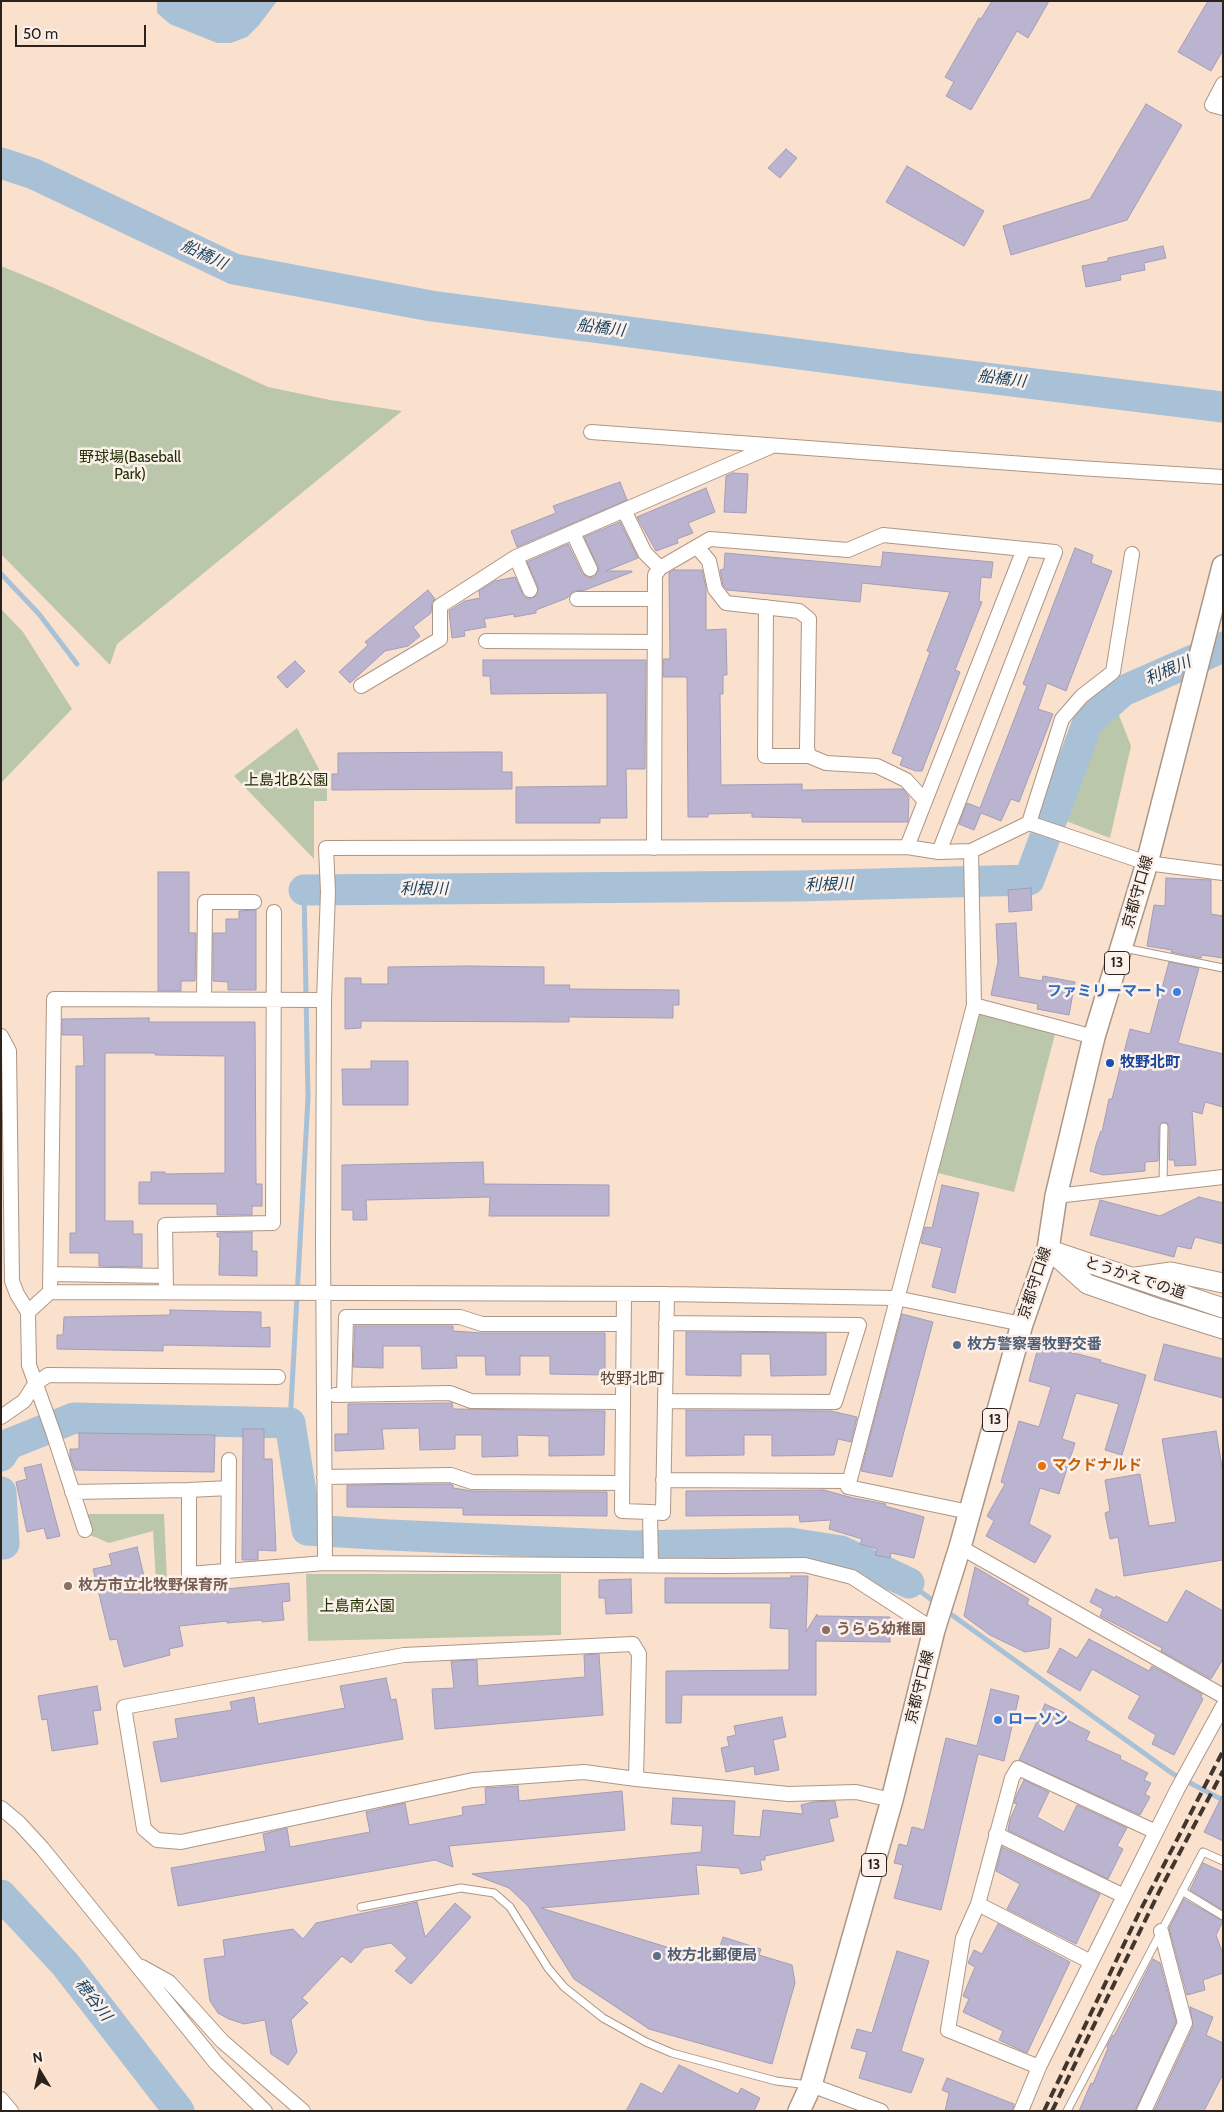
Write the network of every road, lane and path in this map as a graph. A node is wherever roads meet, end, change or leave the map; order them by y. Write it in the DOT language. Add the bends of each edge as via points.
graph roads {
  1 [pos="1223,84"];
  2 [pos="1223,108"];
  3 [pos="591,432"];
  4 [pos="773,446"];
  5 [pos="1223,476"];
  6 [pos="624,510"];
  7 [pos="573,532"];
  8 [pos="697,548"];
  9 [pos="1024,549"];
  10 [pos="1132,554"];
  11 [pos="516,557"];
  12 [pos="1223,566"];
  13 [pos="660,568"];
  14 [pos="590,569"];
  15 [pos="530,590"];
  16 [pos="577,599"];
  17 [pos="655,599"];
  18 [pos="766,608"];
  19 [pos="486,641"];
  20 [pos="655,642"];
  21 [pos="361,686"];
  22 [pos="809,756"];
  23 [pos="925,801"];
  24 [pos="1033,824"];
  25 [pos="907,847"];
  26 [pos="654,848"];
  27 [pos="971,851"];
  28 [pos="939,852"];
  29 [pos="1147,863"];
  30 [pos="1223,873"];
  31 [pos="254,902"];
  32 [pos="274,912"];
  33 [pos="1122,947"];
  34 [pos="1223,968"];
  35 [pos="204,999"];
  36 [pos="274,999"];
  37 [pos="324,1000"];
  38 [pos="974,1005"];
  39 [pos="1,1036"];
  40 [pos="1094,1037"];
  41 [pos="1164,1127"];
  42 [pos="1223,1177"];
  43 [pos="1163,1184"];
  44 [pos="1056,1196"];
  45 [pos="1048,1249"];
  46 [pos="50,1274"];
  47 [pos="166,1276"];
  48 [pos="1133,1278"];
  49 [pos="1223,1283"];
  50 [pos="50,1292"];
  51 [pos="166,1292"];
  52 [pos="323,1292"];
  53 [pos="624,1294"];
  54 [pos="667,1294"];
  55 [pos="896,1298"];
  56 [pos="1223,1308"];
  57 [pos="28,1312"];
  58 [pos="666,1323"];
  59 [pos="624,1324"];
  60 [pos="1022,1324"];
  61 [pos="1223,1329"];
  62 [pos="278,1377"];
  63 [pos="35,1384"];
  64 [pos="324,1395"];
  65 [pos="344,1395"];
  66 [pos="665,1401"];
  67 [pos="623,1402"];
  68 [pos="1,1417"];
  69 [pos="229,1460"];
  70 [pos="324,1478"];
  71 [pos="663,1480"];
  72 [pos="850,1481"];
  73 [pos="622,1483"];
  74 [pos="229,1488"];
  75 [pos="189,1490"];
  76 [pos="72,1492"];
  77 [pos="650,1512"];
  78 [pos="969,1512"];
  79 [pos="85,1530"];
  80 [pos="960,1547"];
  81 [pos="325,1563"];
  82 [pos="651,1565"];
  83 [pos="228,1571"];
  84 [pos="936,1623"];
  85 [pos="1223,1696"];
  86 [pos="1223,1706"];
  87 [pos="636,1779"];
  88 [pos="892,1800"];
  89 [pos="1,1808"];
  90 [pos="1156,1832"];
  91 [pos="996,1834"];
  92 [pos="1223,1862"];
  93 [pos="1182,1891"];
  94 [pos="1124,1896"];
  95 [pos="978,1904"];
  96 [pos="361,1907"];
  97 [pos="1223,1916"];
  98 [pos="1161,1931"];
  99 [pos="1091,1962"];
  100 [pos="134,1963"];
  101 [pos="1040,2067"];
  102 [pos="811,2085"];
  103 [pos="1022,2110"];
  104 [pos="264,2111"];
  105 [pos="303,2111"];
  106 [pos="798,2111"];
  107 [pos="881,2111"];
  108 [pos="1067,2111"];
  109 [pos="1144,2111"];
  1 -- 2 [label="street" via="1212,105"];
  3 -- 4 [label="street"];
  4 -- 5 [label="street"];
  4 -- 6 [label="street"];
  6 -- 7 [label="street"];
  6 -- 13 [label="street" via="645,553"];
  7 -- 11 [label="street"];
  7 -- 14 [label="street"];
  8 -- 9 [label="street" via="710,539 848,550 883,534"];
  8 -- 13 [label="street"];
  8 -- 18 [label="street" via="709,561 715,589 726,603"];
  9 -- 23 [label="street"];
  9 -- 28 [label="street" via="1055,552"];
  10 -- 24 [label="street" via="1113,672 1082,696 1062,718"];
  11 -- 15 [label="street"];
  11 -- 21 [label="street" via="440,606 440,639"];
  12 -- 29 [label="main road, 京都守口線 / 13"];
  13 -- 17 [label="street" via="655,575"];
  16 -- 17 [label="street"];
  17 -- 20 [label="street"];
  18 -- 22 [label="street" via="799,611 809,619"];
  18 -- 22 [label="street" via="765,756"];
  19 -- 20 [label="street"];
  20 -- 26 [label="street"];
  22 -- 23 [label="street" via="826,763 877,766 906,780"];
  23 -- 25 [label="street"];
  24 -- 27 [label="street"];
  24 -- 29 [label="street"];
  25 -- 26 [label="street"];
  25 -- 28 [label="street"];
  26 -- 37 [label="street" via="326,848 328,892"];
  27 -- 28 [label="street"];
  27 -- 38 [label="street"];
  29 -- 30 [label="street"];
  29 -- 33 [label="main road, 京都守口線 / 13"];
  31 -- 35 [label="street" via="205,902"];
  32 -- 36 [label="street"];
  33 -- 34 [label="lane"];
  33 -- 40 [label="main road, 京都守口線 / 13"];
  35 -- 36 [label="street"];
  35 -- 46 [label="street" via="54,999"];
  36 -- 37 [label="street"];
  36 -- 47 [label="street" via="273,1223 165,1224"];
  37 -- 52 [label="street"];
  38 -- 40 [label="street"];
  38 -- 55 [label="street"];
  39 -- 57 [label="street" via="9,1052 12,1281"];
  40 -- 44 [label="main road, 京都守口線 / 13"];
  41 -- 43 [label="lane"];
  42 -- 43 [label="street"];
  43 -- 44 [label="street"];
  44 -- 45 [label="main road, 京都守口線 / 13"];
  45 -- 48 [label="street, とうかえでの道"];
  45 -- 60 [label="main road, 京都守口線 / 13"];
  45 -- 61 [label="street" via="1087,1284"];
  46 -- 47 [label="street"];
  46 -- 50 [label="street"];
  47 -- 51 [label="street"];
  48 -- 49 [label="street" via="1171,1272"];
  48 -- 56 [label="street, とうかえでの道"];
  50 -- 51 [label="street"];
  50 -- 57 [label="street"];
  51 -- 52 [label="street"];
  52 -- 53 [label="street"];
  52 -- 64 [label="street"];
  53 -- 54 [label="street"];
  53 -- 59 [label="street"];
  54 -- 55 [label="street"];
  54 -- 58 [label="street"];
  55 -- 60 [label="street"];
  55 -- 72 [label="street"];
  57 -- 63 [label="street" via="29,1365"];
  58 -- 66 [label="street"];
  58 -- 66 [label="street" via="859,1325 835,1402"];
  59 -- 65 [label="street" via="482,1324 460,1317 346,1317"];
  59 -- 67 [label="street"];
  60 -- 78 [label="main road, 京都守口線 / 13"];
  62 -- 63 [label="street" via="48,1374"];
  63 -- 68 [label="street" via="24,1401"];
  63 -- 76 [label="street"];
  64 -- 65 [label="street"];
  64 -- 70 [label="street"];
  65 -- 67 [label="street" via="450,1393 471,1402"];
  66 -- 71 [label="street"];
  67 -- 73 [label="street"];
  69 -- 74 [label="street"];
  70 -- 73 [label="street" via="451,1474 472,1482"];
  70 -- 81 [label="street"];
  71 -- 72 [label="street"];
  71 -- 77 [label="street" via="663,1512"];
  72 -- 78 [label="street" via="848,1487"];
  73 -- 77 [label="street" via="622,1511"];
  74 -- 75 [label="street"];
  74 -- 83 [label="street"];
  75 -- 76 [label="street"];
  75 -- 83 [label="street" via="189,1574"];
  76 -- 79 [label="street"];
  77 -- 82 [label="street"];
  78 -- 80 [label="main road, 京都守口線 / 13"];
  80 -- 84 [label="main road, 京都守口線 / 13"];
  80 -- 85 [label="street"];
  81 -- 82 [label="street"];
  81 -- 83 [label="street"];
  82 -- 84 [label="street" via="805,1565 852,1577"];
  84 -- 88 [label="main road, 京都守口線 / 13"];
  86 -- 90 [label="street"];
  87 -- 87 [label="street" via="584,1772 473,1780 181,1842 158,1840 144,1829 124,1707 404,1655 633,1644 639,1654"];
  87 -- 88 [label="street" via="788,1794 856,1792"];
  88 -- 102 [label="main road, 京都守口線 / 13"];
  89 -- 100 [label="street" via="42,1848"];
  90 -- 91 [label="street" via="1018,1768 1012,1778"];
  90 -- 94 [label="street"];
  91 -- 94 [label="street"];
  91 -- 95 [label="street"];
  92 -- 93 [label="lane" via="1203,1852"];
  93 -- 97 [label="lane"];
  93 -- 98 [label="lane"];
  94 -- 99 [label="street"];
  95 -- 99 [label="street"];
  95 -- 101 [label="street" via="963,1938 948,2030"];
  96 -- 102 [label="lane" via="461,1888 494,1894 510,1908 564,1987 603,2018 672,2053 776,2081"];
  98 -- 108 [label="lane"];
  98 -- 109 [label="street" via="1185,2023"];
  99 -- 101 [label="street"];
  100 -- 104 [label="street" via="216,2063"];
  100 -- 105 [label="street" via="169,1982 222,2041"];
  101 -- 103 [label="street"];
  102 -- 106 [label="main road, 京都守口線 / 13"];
  102 -- 107 [label="street"];
}
